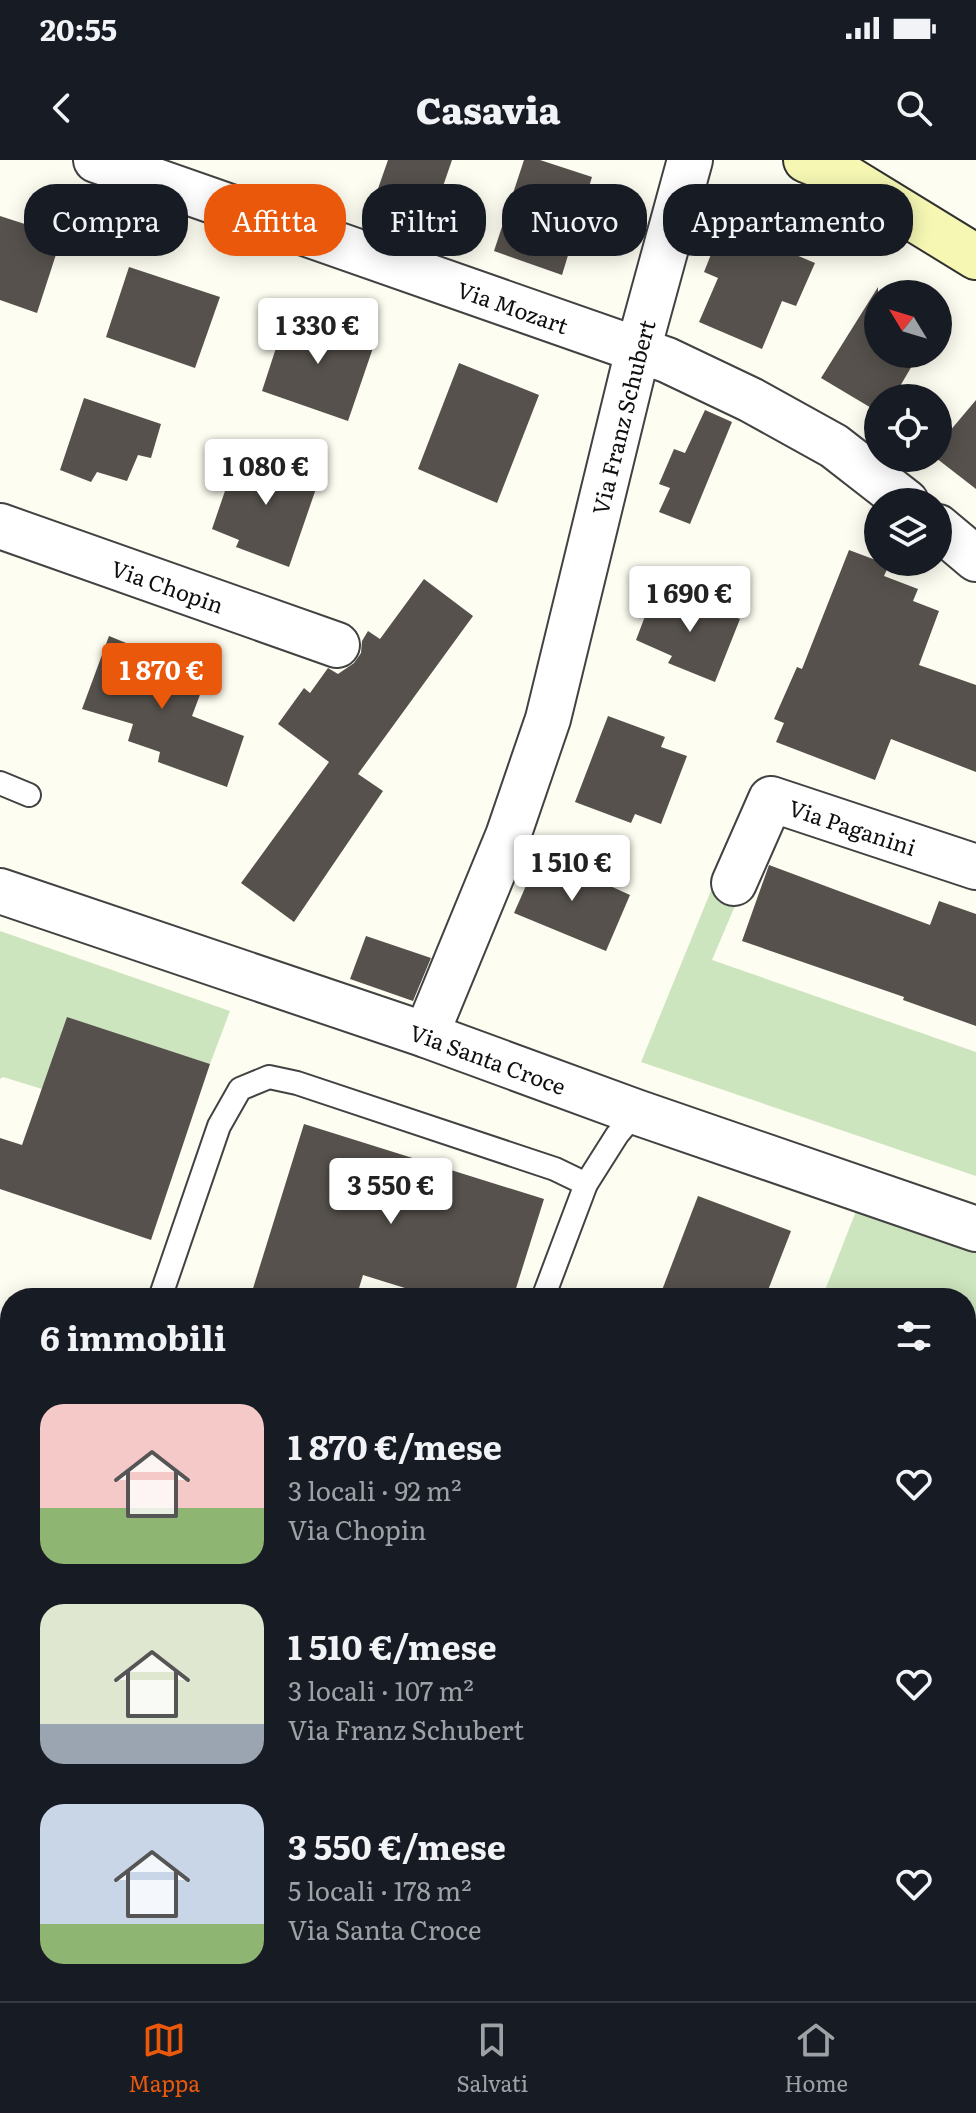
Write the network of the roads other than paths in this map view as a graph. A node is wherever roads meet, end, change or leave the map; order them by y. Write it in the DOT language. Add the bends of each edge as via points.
graph roads {
  1 [pos="96,160"];
  2 [pos="690,160"];
  3 [pos="806,160"];
  4 [pos="976,257"];
  5 [pos="638,350"];
  6 [pos="888,488"];
  7 [pos="0,526"];
  8 [pos="952,539"];
  9 [pos="976,559"];
  10 [pos="337,645"];
  11 [pos="0,783"];
  12 [pos="29,795"];
  13 [pos="976,867"];
  14 [pos="734,883"];
  15 [pos="0,891"];
  16 [pos="426,1035"];
  17 [pos="636,1112"];
  18 [pos="586,1184"];
  19 [pos="976,1229"];
  20 [pos="163,1288"];
  21 [pos="547,1288"];
  1 -- 5 [label="street, Via Mozart"];
  2 -- 5 [label="street, Via Franz Schubert"];
  3 -- 4 [label="street" via="839,173"];
  5 -- 6 [label="street, Via Mozart" via="751,400 834,446"];
  5 -- 16 [label="street, Via Franz Schubert" via="548,719 508,836"];
  7 -- 10 [label="street, Via Chopin"];
  8 -- 9 [label="street"];
  11 -- 12 [label="lane"];
  13 -- 14 [label="street, Via Paganini" via="771,799"];
  15 -- 16 [label="street, Via Santa Croce"];
  16 -- 17 [label="street, Via Santa Croce"];
  17 -- 18 [label="lane"];
  17 -- 19 [label="street, Via Santa Croce"];
  18 -- 20 [label="lane" via="555,1169 269,1077 240,1089 219,1126"];
  18 -- 21 [label="lane"];
}
